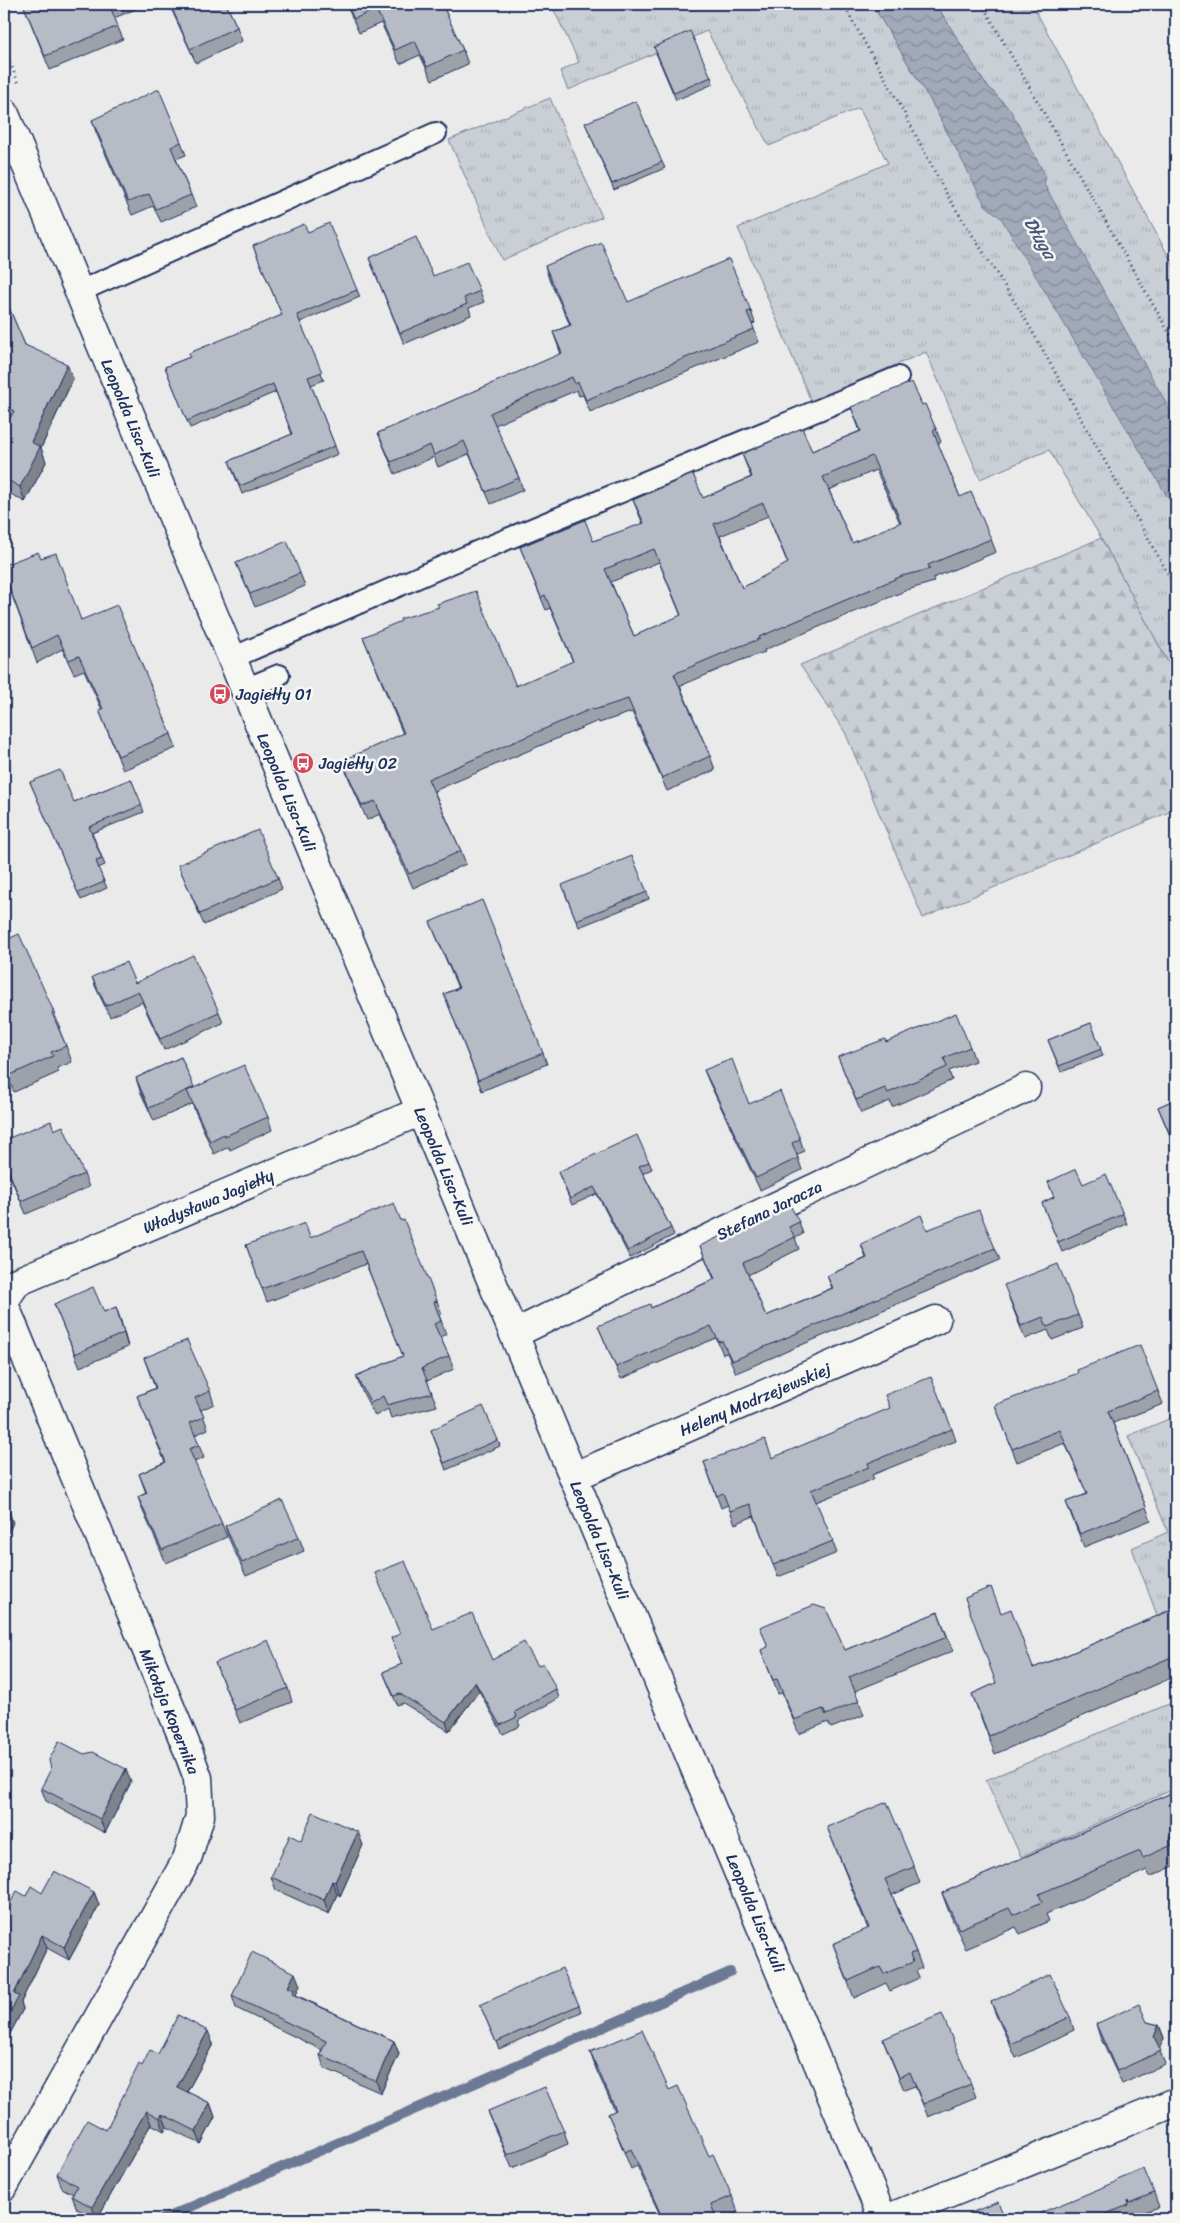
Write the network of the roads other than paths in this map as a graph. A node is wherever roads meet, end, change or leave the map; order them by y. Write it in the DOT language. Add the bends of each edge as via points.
graph roads {
  1 [pos="4,112"];
  2 [pos="436,133"];
  3 [pos="78,292"];
  4 [pos="898,377"];
  5 [pos="232,658"];
  6 [pos="279,675"];
  7 [pos="245,689"];
  8 [pos="1026,1088"];
  9 [pos="421,1111"];
  10 [pos="4,1302"];
  11 [pos="936,1320"];
  12 [pos="514,1334"];
  13 [pos="574,1477"];
  14 [pos="1176,2102"];
  15 [pos="4,2186"];
  16 [pos="885,2219"];
  1 -- 3 [label="street, Leopolda Lisa-Kuli"];
  2 -- 3 [label="lane"];
  3 -- 5 [label="street, Leopolda Lisa-Kuli"];
  4 -- 5 [label="lane" via="481,550"];
  5 -- 7 [label="street, Leopolda Lisa-Kuli"];
  6 -- 7 [label="lane"];
  7 -- 9 [label="street, Leopolda Lisa-Kuli"];
  8 -- 12 [label="street, Stefana Jaracza"];
  9 -- 10 [label="street, Władysława Jagiełły" via="17,1282"];
  9 -- 12 [label="street, Leopolda Lisa-Kuli"];
  10 -- 15 [label="street, Mikołaja Kopernika" via="185,1743 198,1778 200,1816 187,1859"];
  11 -- 13 [label="street, Heleny Modrzejewskiej"];
  12 -- 13 [label="street, Leopolda Lisa-Kuli"];
  13 -- 16 [label="street, Leopolda Lisa-Kuli"];
  14 -- 16 [label="street"];
}
